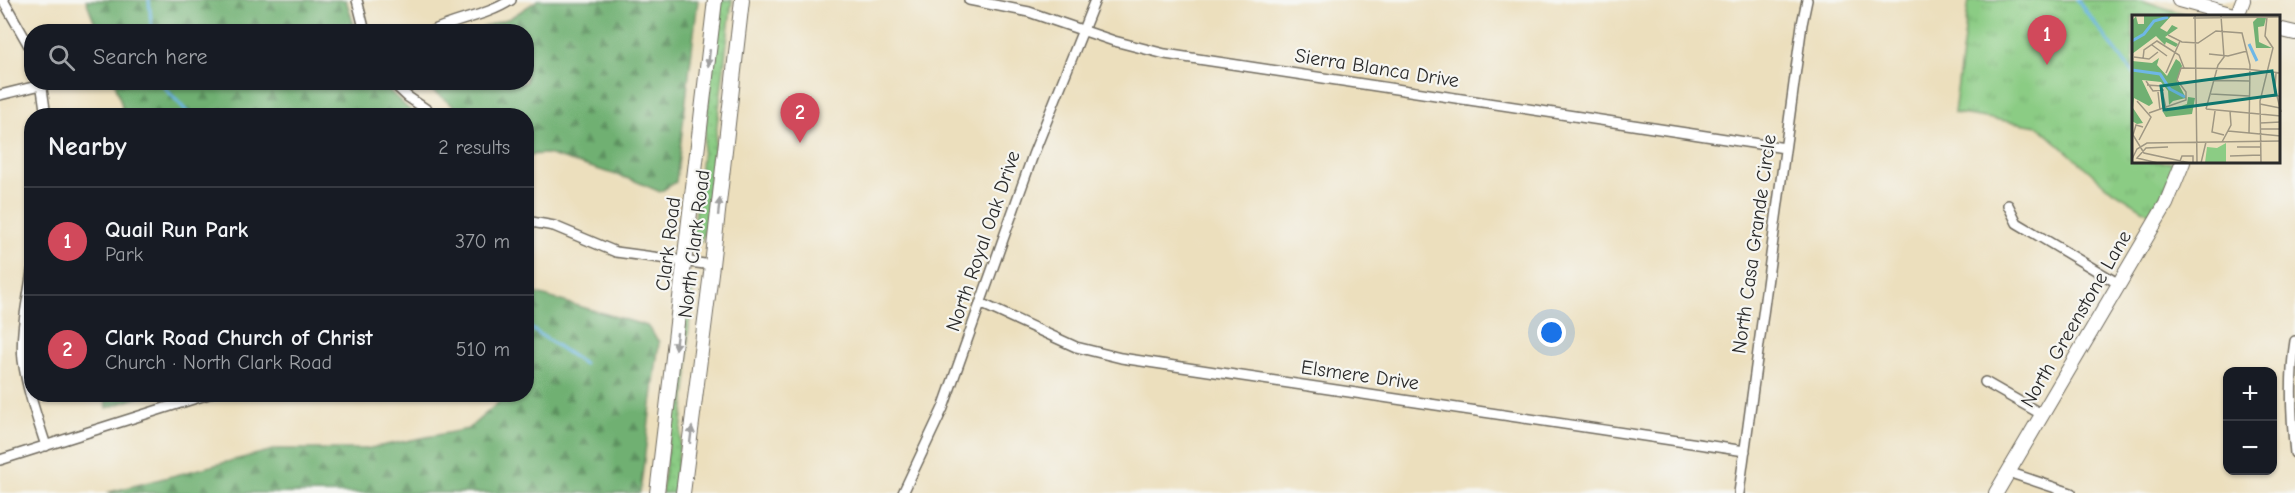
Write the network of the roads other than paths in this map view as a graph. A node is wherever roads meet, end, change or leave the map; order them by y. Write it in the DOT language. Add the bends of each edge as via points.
graph roads {
  1 [pos="3,0"];
  2 [pos="357,0"];
  3 [pos="715,0"];
  4 [pos="742,0"];
  5 [pos="969,0"];
  6 [pos="1095,0"];
  7 [pos="1807,0"];
  8 [pos="2179,0"];
  9 [pos="2242,0"];
  10 [pos="507,1"];
  11 [pos="2233,15"];
  12 [pos="2237,15"];
  13 [pos="364,24"];
  14 [pos="447,24"];
  15 [pos="2280,29"];
  16 [pos="1081,31"];
  17 [pos="2295,33"];
  18 [pos="24,37"];
  19 [pos="24,89"];
  20 [pos="42,90"];
  21 [pos="401,90"];
  22 [pos="0,95"];
  23 [pos="45,108"];
  24 [pos="424,108"];
  25 [pos="1785,148"];
  26 [pos="2183,164"];
  27 [pos="2008,205"];
  28 [pos="534,223"];
  29 [pos="686,262"];
  30 [pos="712,265"];
  31 [pos="2119,284"];
  32 [pos="980,303"];
  33 [pos="24,327"];
  34 [pos="2295,341"];
  35 [pos="24,364"];
  36 [pos="1985,382"];
  37 [pos="33,402"];
  38 [pos="184,402"];
  39 [pos="2043,415"];
  40 [pos="46,446"];
  41 [pos="1744,450"];
  42 [pos="2295,453"];
  43 [pos="0,460"];
  44 [pos="2008,472"];
  45 [pos="657,493"];
  46 [pos="683,493"];
  47 [pos="903,493"];
  48 [pos="1739,493"];
  49 [pos="1996,493"];
  50 [pos="2071,493"];
  1 -- 18 [label="street"];
  2 -- 13 [label="street"];
  3 -- 29 [label="main road, Clark Road, one-way"];
  30 -- 4 [label="main road, North Clark Road, one-way"];
  5 -- 16 [label="street, Sierra Blanca Drive" via="1029,12"];
  6 -- 16 [label="street, North Royal Oak Drive"];
  7 -- 25 [label="street, North Casa Grande Circle"];
  8 -- 11 [label="main road"];
  9 -- 12 [label="main road"];
  10 -- 14 [label="street" via="487,12"];
  15 -- 17 [label="main road"];
  16 -- 25 [label="street, Sierra Blanca Drive" via="1166,54"];
  16 -- 32 [label="street, North Royal Oak Drive"];
  19 -- 22 [label="street"];
  20 -- 23 [label="street"];
  21 -- 24 [label="street"];
  25 -- 41 [label="street, North Casa Grande Circle"];
  26 -- 31 [label="main road, North Greenstone Lane" via="2166,204"];
  27 -- 31 [label="street" via="2016,223"];
  28 -- 29 [label="street" via="554,226 616,252"];
  29 -- 30 [label="street"];
  29 -- 45 [label="main road, Clark Road, one-way"];
  46 -- 30 [label="main road, North Clark Road, one-way"];
  31 -- 39 [label="main road, North Greenstone Lane"];
  32 -- 41 [label="street, Elsmere Drive" via="1076,347 1121,358"];
  32 -- 47 [label="street, North Royal Oak Drive" via="943,408"];
  33 -- 35 [label="street"];
  34 -- 42 [label="street" via="2291,420"];
  36 -- 39 [label="street"];
  37 -- 40 [label="street"];
  38 -- 40 [label="street"];
  39 -- 44 [label="main road, North Greenstone Lane"];
  40 -- 43 [label="street"];
  41 -- 48 [label="street, North Casa Grande Circle"];
  44 -- 49 [label="main road, North Greenstone Lane"];
  44 -- 50 [label="street"];
}
